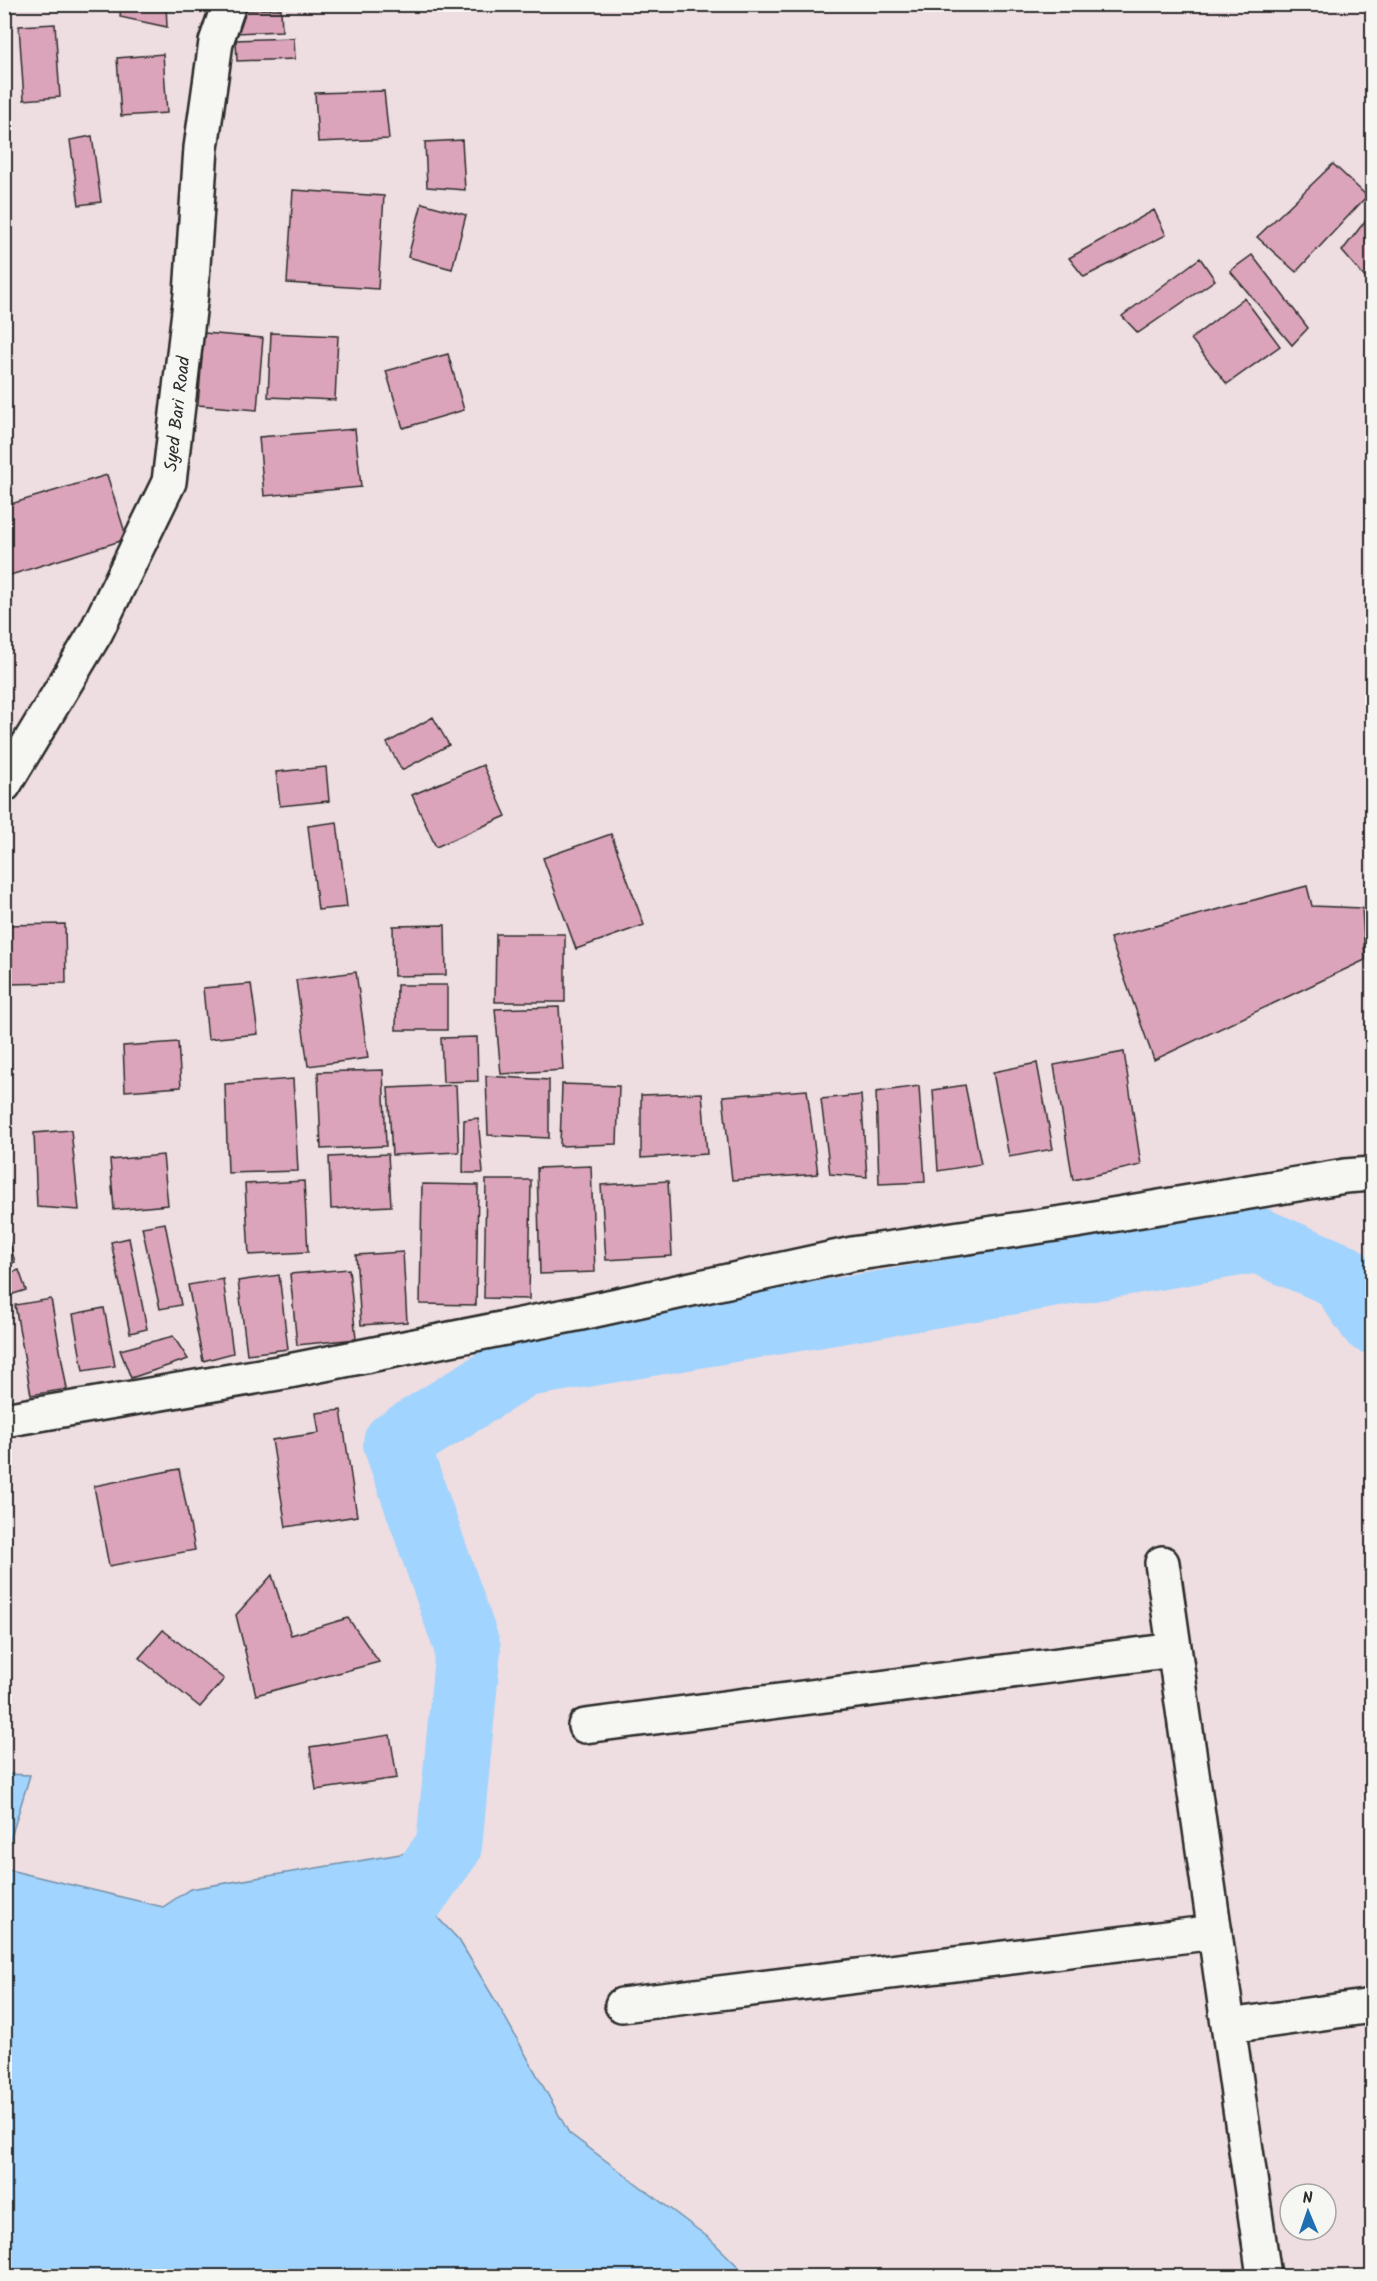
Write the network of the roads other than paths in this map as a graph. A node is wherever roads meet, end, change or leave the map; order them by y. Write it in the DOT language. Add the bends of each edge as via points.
graph roads {
  1 [pos="229,4"];
  2 [pos="4,785"];
  3 [pos="1372,1174"];
  4 [pos="4,1420"];
  5 [pos="1162,1563"];
  6 [pos="1174,1650"];
  7 [pos="585,1726"];
  8 [pos="1215,1932"];
  9 [pos="622,2005"];
  10 [pos="1372,2007"];
  11 [pos="1229,2026"];
  12 [pos="1264,2277"];
  1 -- 2 [label="street, Syed Bari Road" via="216,42 201,148 191,294 169,482 96,632"];
  3 -- 4 [label="street" via="852,1254 284,1372"];
  5 -- 6 [label="street"];
  6 -- 7 [label="street"];
  6 -- 8 [label="street"];
  8 -- 9 [label="street"];
  8 -- 11 [label="street"];
  10 -- 11 [label="street"];
  11 -- 12 [label="street"];
}
